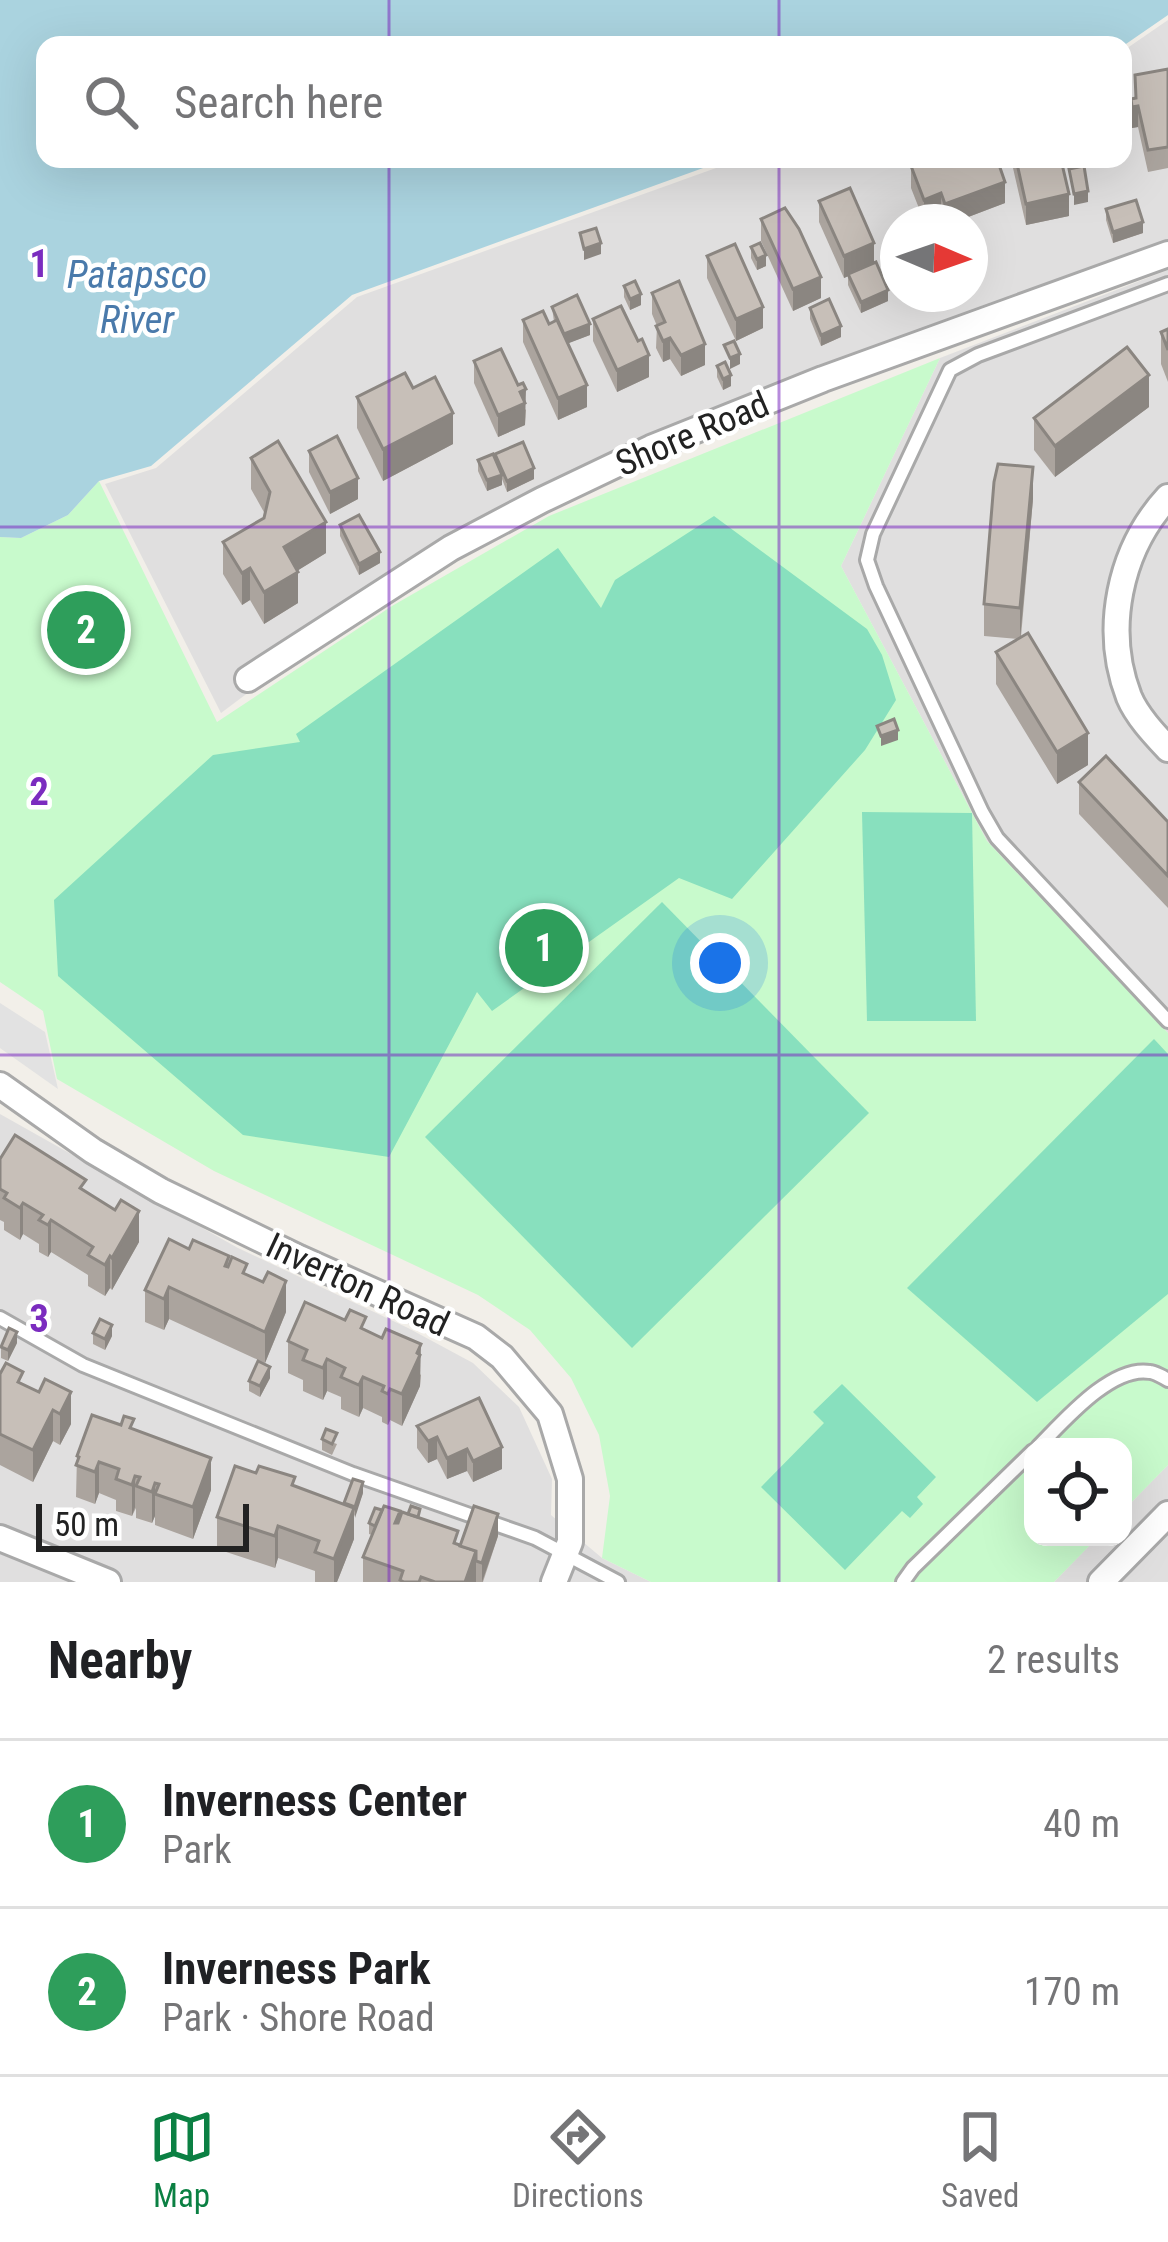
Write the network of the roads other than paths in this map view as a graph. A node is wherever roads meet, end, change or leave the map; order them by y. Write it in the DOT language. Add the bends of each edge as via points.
graph roads {
  1 [pos="1168,254"];
  2 [pos="1168,284"];
  3 [pos="1168,497"];
  4 [pos="248,679"];
  5 [pos="1161,742"];
  6 [pos="1168,1021"];
  7 [pos="0,1085"];
  8 [pos="0,1318"];
  9 [pos="1168,1380"];
  10 [pos="1047,1438"];
  11 [pos="1024,1460"];
  12 [pos="1164,1526"];
  13 [pos="0,1538"];
  14 [pos="566,1553"];
  15 [pos="108,1582"];
  16 [pos="554,1582"];
  17 [pos="618,1582"];
  18 [pos="903,1582"];
  19 [pos="1101,1582"];
  1 -- 4 [label="street, Shore Road" via="651,448 451,548"];
  2 -- 6 [label="lane" via="950,370 867,560 998,838"];
  3 -- 5 [label="street" via="1134,547 1115,620 1130,700"];
  7 -- 14 [label="street, Inverton Road" via="161,1191 476,1337 502,1358 550,1414 562,1448 572,1508"];
  8 -- 14 [label="lane" via="83,1365"];
  9 -- 10 [label="lane" via="1132,1372 1111,1381"];
  11 -- 18 [label="lane"];
  12 -- 19 [label="street"];
  13 -- 15 [label="street"];
  14 -- 16 [label="street, Inverton Road"];
  14 -- 17 [label="lane"];
}
